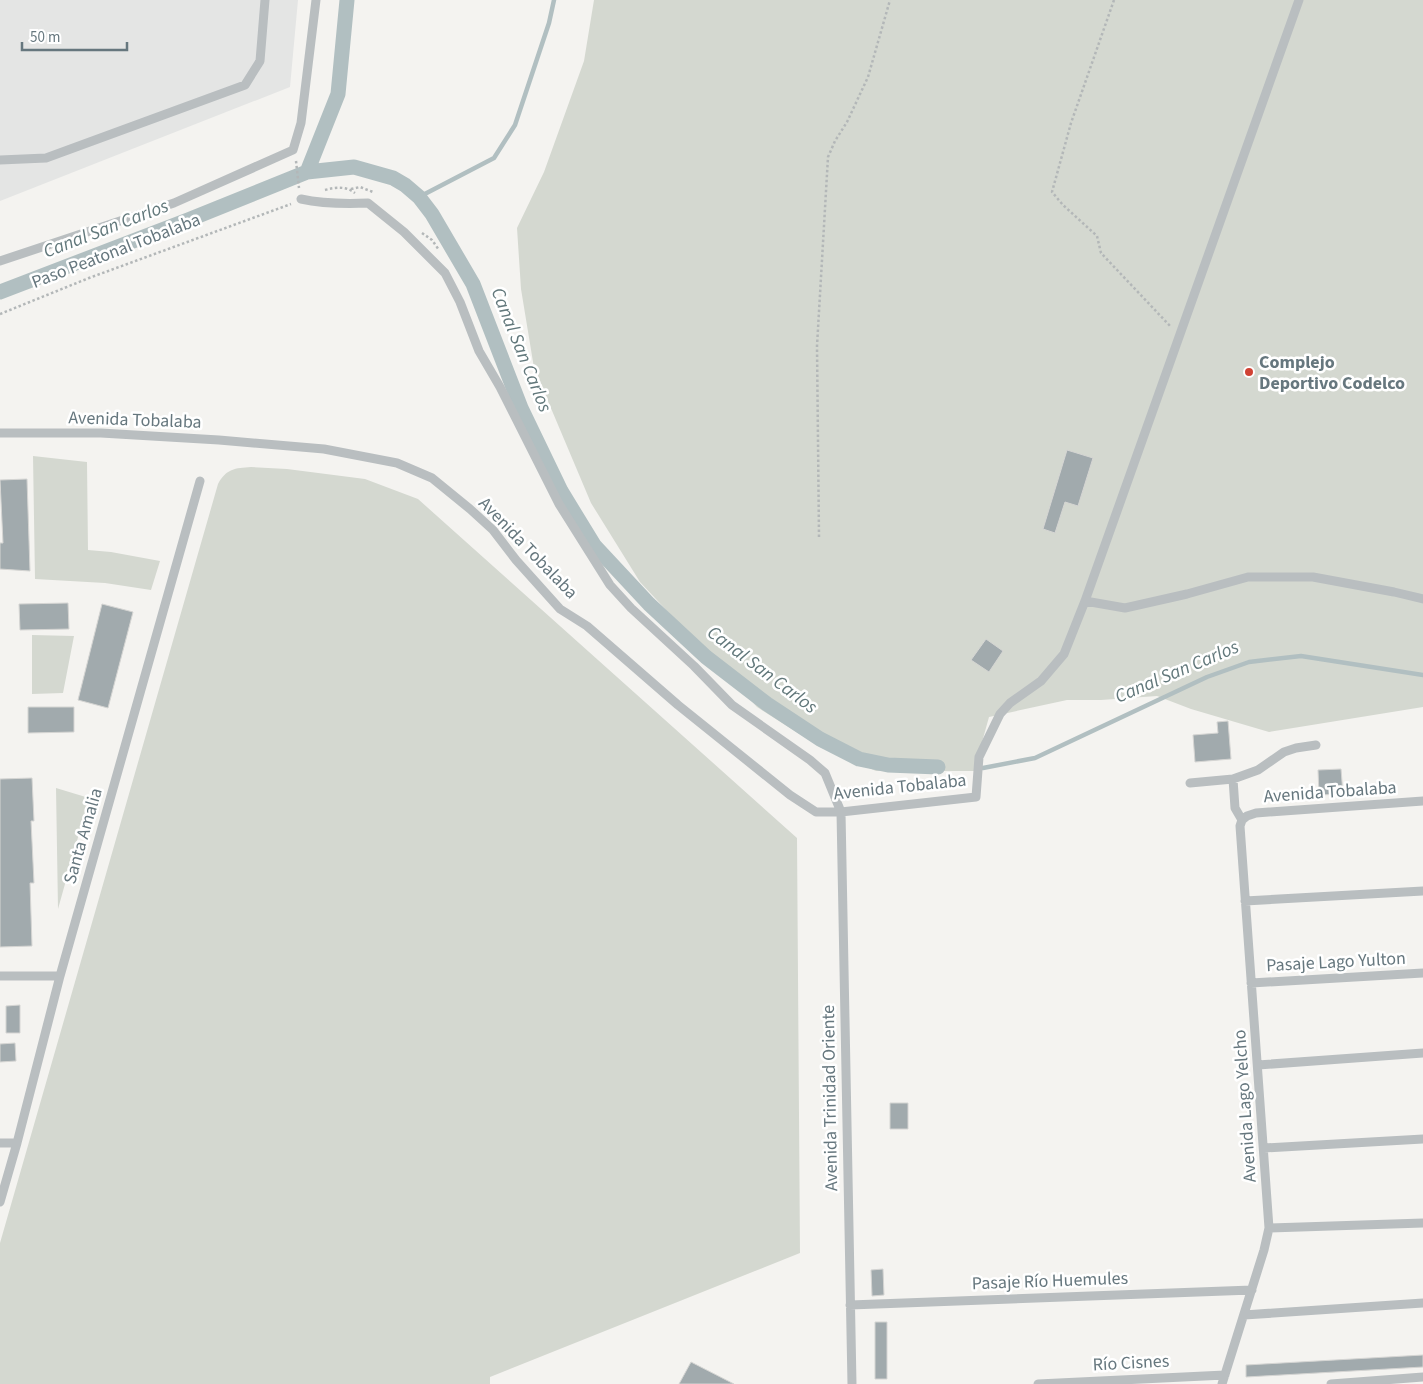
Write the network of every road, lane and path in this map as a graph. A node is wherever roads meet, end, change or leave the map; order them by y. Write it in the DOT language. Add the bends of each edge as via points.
graph roads {
  1 [pos="265,0"];
  2 [pos="316,0"];
  3 [pos="890,0"];
  4 [pos="1114,0"];
  5 [pos="1299,0"];
  6 [pos="0,160"];
  7 [pos="296,160"];
  8 [pos="300,196"];
  9 [pos="0,261"];
  10 [pos="0,314"];
  11 [pos="1180,336"];
  12 [pos="0,433"];
  13 [pos="200,481"];
  14 [pos="819,537"];
  15 [pos="1423,599"];
  16 [pos="1085,601"];
  17 [pos="1316,745"];
  18 [pos="1232,779"];
  19 [pos="1190,783"];
  20 [pos="1423,801"];
  21 [pos="841,812"];
  22 [pos="1242,820"];
  23 [pos="1423,891"];
  24 [pos="1245,901"];
  25 [pos="1423,974"];
  26 [pos="0,976"];
  27 [pos="60,976"];
  28 [pos="1251,983"];
  29 [pos="1423,1054"];
  30 [pos="1258,1065"];
  31 [pos="1423,1139"];
  32 [pos="0,1143"];
  33 [pos="17,1143"];
  34 [pos="1264,1148"];
  35 [pos="0,1202"];
  36 [pos="1423,1222"];
  37 [pos="1269,1228"];
  38 [pos="1252,1290"];
  39 [pos="1423,1303"];
  40 [pos="850,1305"];
  41 [pos="1244,1315"];
  42 [pos="1225,1375"];
  43 [pos="1423,1377"];
  44 [pos="852,1384"];
  45 [pos="1038,1384"];
  46 [pos="1222,1384"];
  47 [pos="1331,1384"];
  1 -- 6 [label="street" via="260,60 245,85 46,158"];
  2 -- 9 [label="street" via="301,124 293,150 174,204"];
  3 -- 14 [label="path" via="868,77 828,157 817,346"];
  4 -- 11 [label="path" via="1071,123 1052,192 1097,236 1101,253"];
  5 -- 11 [label="street"];
  7 -- 8 [label="path"];
  8 -- 10 [label="path, Paso Peatonal Tobalaba"];
  8 -- 21 [label="street" via="316,203 368,203 404,232 444,273 480,351 559,504 610,585 732,704 825,773"];
  11 -- 16 [label="street"];
  12 -- 21 [label="street, Avenida Tobalaba" via="101,433 286,445 397,462 432,478 493,530 560,609 588,626 678,705 790,795 816,812"];
  13 -- 27 [label="street, Santa Amalia"];
  15 -- 16 [label="street" via="1312,577 1248,577 1125,608"];
  16 -- 21 [label="street, Avenida Tobalaba" via="1064,654 1041,680 1000,714 979,758 976,797"];
  17 -- 18 [label="street" via="1284,752 1258,770"];
  18 -- 19 [label="street"];
  18 -- 22 [label="street" via="1235,808"];
  20 -- 22 [label="street, Avenida Tobalaba" via="1256,813"];
  21 -- 40 [label="street, Avenida Trinidad Oriente"];
  22 -- 24 [label="street, Avenida Lago Yelcho"];
  23 -- 24 [label="street"];
  24 -- 28 [label="street, Avenida Lago Yelcho"];
  25 -- 28 [label="street, Pasaje Lago Yulton"];
  26 -- 27 [label="street"];
  27 -- 33 [label="street, Santa Amalia"];
  28 -- 30 [label="street, Avenida Lago Yelcho"];
  29 -- 30 [label="street"];
  30 -- 34 [label="street, Avenida Lago Yelcho"];
  31 -- 34 [label="street"];
  32 -- 33 [label="street"];
  33 -- 35 [label="street, Santa Amalia"];
  34 -- 37 [label="street, Avenida Lago Yelcho"];
  36 -- 37 [label="street"];
  37 -- 38 [label="street, Avenida Lago Yelcho"];
  38 -- 40 [label="street, Pasaje Río Huemules"];
  38 -- 41 [label="street, Avenida Lago Yelcho"];
  39 -- 41 [label="street"];
  40 -- 44 [label="street, Avenida Trinidad Oriente"];
  41 -- 42 [label="street, Avenida Lago Yelcho"];
  42 -- 45 [label="street, Río Cisnes"];
  42 -- 46 [label="street, Avenida Lago Yelcho"];
  43 -- 47 [label="street"];
}
